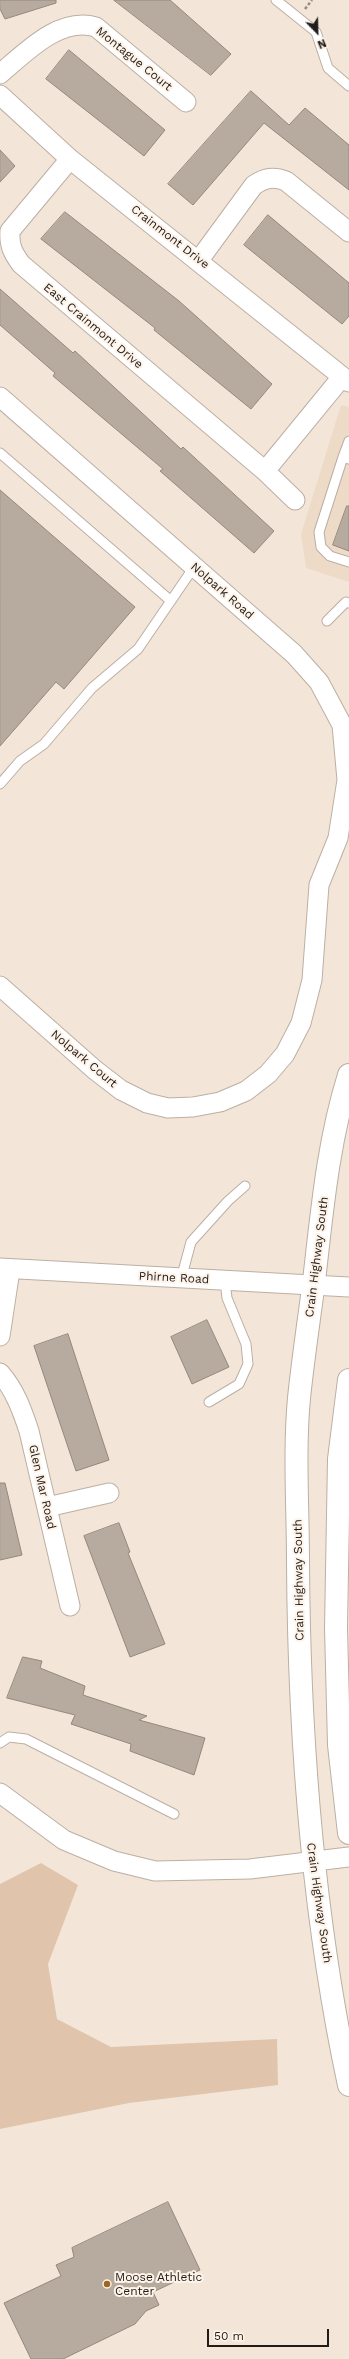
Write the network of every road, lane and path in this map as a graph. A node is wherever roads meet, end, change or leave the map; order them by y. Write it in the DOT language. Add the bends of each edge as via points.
graph roads {
  1 [pos="276,0"];
  2 [pos="0,74"];
  3 [pos="349,86"];
  4 [pos="0,95"];
  5 [pos="186,102"];
  6 [pos="70,159"];
  7 [pos="349,232"];
  8 [pos="199,260"];
  9 [pos="346,378"];
  10 [pos="1,401"];
  11 [pos="349,441"];
  12 [pos="0,453"];
  13 [pos="346,458"];
  14 [pos="265,471"];
  15 [pos="295,500"];
  16 [pos="349,562"];
  17 [pos="194,567"];
  18 [pos="171,601"];
  19 [pos="349,602"];
  20 [pos="327,621"];
  21 [pos="0,784"];
  22 [pos="344,840"];
  23 [pos="0,986"];
  24 [pos="349,1075"];
  25 [pos="245,1186"];
  26 [pos="5,1269"];
  27 [pos="181,1279"];
  28 [pos="225,1281"];
  29 [pos="313,1285"];
  30 [pos="349,1287"];
  31 [pos="0,1336"];
  32 [pos="0,1373"];
  33 [pos="349,1380"];
  34 [pos="209,1402"];
  35 [pos="344,1459"];
  36 [pos="109,1493"];
  37 [pos="47,1508"];
  38 [pos="70,1606"];
  39 [pos="0,1743"];
  40 [pos="0,1793"];
  41 [pos="174,1814"];
  42 [pos="349,1833"];
  43 [pos="349,1857"];
  44 [pos="312,1861"];
  45 [pos="349,2085"];
  1 -- 3 [label="lane" via="316,32 328,68"];
  2 -- 5 [label="street, Montague Court" via="60,29 84,23 96,27"];
  4 -- 6 [label="street, Crainmont Drive"];
  6 -- 8 [label="street, Crainmont Drive"];
  6 -- 14 [label="street, East Crainmont Drive" via="10,232 12,252 21,264"];
  7 -- 8 [label="street" via="286,181 276,178 264,179 254,185"];
  8 -- 9 [label="street, Crainmont Drive"];
  9 -- 14 [label="street"];
  10 -- 17 [label="street, Nolpark Road"];
  11 -- 13 [label="lane"];
  12 -- 18 [label="lane"];
  13 -- 16 [label="lane" via="319,532 321,547 330,556"];
  14 -- 15 [label="street, East Crainmont Drive"];
  17 -- 18 [label="lane"];
  17 -- 22 [label="street, Nolpark Road" via="294,654 319,682 326,694 342,725 347,780"];
  18 -- 21 [label="lane" via="138,649 92,688 44,744 20,761"];
  19 -- 20 [label="lane"];
  22 -- 23 [label="street, Nolpark Court" via="319,885 315,963 301,1023 285,1054 268,1074 246,1091 220,1102 193,1108 168,1108 147,1103 121,1090 95,1070"];
  24 -- 29 [label="main road, Crain Highway South" via="339,1107 328,1160"];
  25 -- 27 [label="lane" via="228,1200 191,1242"];
  26 -- 27 [label="street, Phirne Road"];
  26 -- 31 [label="street"];
  27 -- 28 [label="street, Phirne Road"];
  28 -- 29 [label="street, Phirne Road"];
  28 -- 34 [label="lane" via="227,1298 246,1344 248,1364 239,1384"];
  29 -- 30 [label="street, Phirne Road"];
  29 -- 44 [label="main road, Crain Highway South" via="299,1400 298,1478 300,1686"];
  32 -- 37 [label="street, Glen Mar Road" via="19,1404"];
  33 -- 35 [label="main road"];
  35 -- 42 [label="main road" via="336,1628 339,1745"];
  36 -- 37 [label="street"];
  37 -- 38 [label="street, Glen Mar Road"];
  39 -- 41 [label="lane" via="9,1737 26,1739"];
  40 -- 44 [label="street" via="64,1840 114,1861 155,1871 250,1869"];
  43 -- 44 [label="street"];
  44 -- 45 [label="main road, Crain Highway South" via="336,2026"];
}
